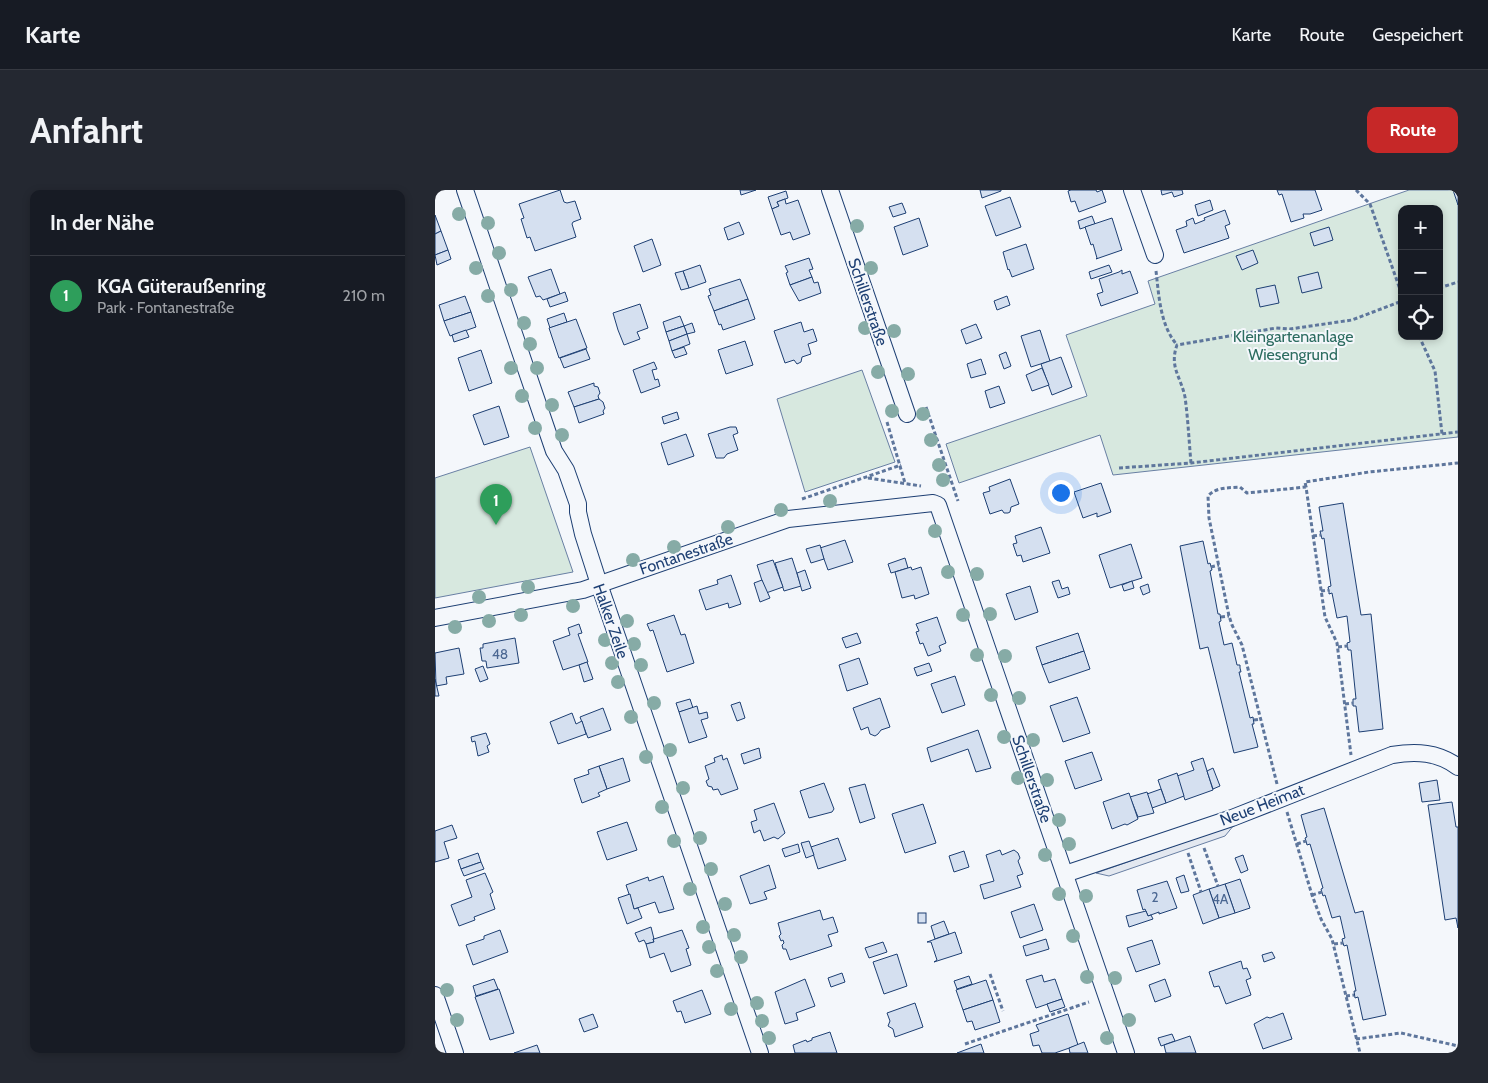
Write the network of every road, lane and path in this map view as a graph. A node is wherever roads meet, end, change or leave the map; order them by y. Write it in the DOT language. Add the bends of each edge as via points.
graph roads {
  1 [pos="465,190"];
  2 [pos="830,190"];
  3 [pos="1132,190"];
  4 [pos="1356,190"];
  5 [pos="1155,255"];
  6 [pos="1458,282"];
  7 [pos="1398,284"];
  8 [pos="1443,287"];
  9 [pos="1398,303"];
  10 [pos="1421,340"];
  11 [pos="1177,345"];
  12 [pos="926,407"];
  13 [pos="907,414"];
  14 [pos="887,422"];
  15 [pos="1458,432"];
  16 [pos="1442,434"];
  17 [pos="1191,463"];
  18 [pos="1458,463"];
  19 [pos="1119,468"];
  20 [pos="905,483"];
  21 [pos="1306,487"];
  22 [pos="958,501"];
  23 [pos="938,505"];
  24 [pos="1321,535"];
  25 [pos="1313,536"];
  26 [pos="1219,565"];
  27 [pos="1211,567"];
  28 [pos="599,584"];
  29 [pos="1329,590"];
  30 [pos="1321,591"];
  31 [pos="1229,616"];
  32 [pos="1221,617"];
  33 [pos="435,618"];
  34 [pos="1348,646"];
  35 [pos="1338,647"];
  36 [pos="1247,667"];
  37 [pos="1241,668"];
  38 [pos="1353,703"];
  39 [pos="1345,704"];
  40 [pos="1261,719"];
  41 [pos="1254,720"];
  42 [pos="1351,757"];
  43 [pos="1458,767"];
  44 [pos="1278,787"];
  45 [pos="1287,809"];
  46 [pos="1306,841"];
  47 [pos="1297,844"];
  48 [pos="1204,848"];
  49 [pos="1188,853"];
  50 [pos="1065,874"];
  51 [pos="1218,886"];
  52 [pos="1201,892"];
  53 [pos="1322,892"];
  54 [pos="1312,895"];
  55 [pos="1343,943"];
  56 [pos="1334,944"];
  57 [pos="990,974"];
  58 [pos="435,995"];
  59 [pos="1354,995"];
  60 [pos="1346,996"];
  61 [pos="1089,1002"];
  62 [pos="1003,1011"];
  63 [pos="1356,1039"];
  64 [pos="965,1044"];
  65 [pos="1458,1046"];
  66 [pos="455,1053"];
  67 [pos="759,1053"];
  68 [pos="1126,1053"];
  69 [pos="1360,1053"];
  1 -- 28 [label="street, Halker Zeile" via="554,452 566,470 578,504 583,534"];
  2 -- 13 [label="street, Schillerstraße"];
  3 -- 5 [label="street"];
  4 -- 7 [label="path" via="1370,204"];
  5 -- 11 [label="path" via="1160,302"];
  6 -- 8 [label="path"];
  9 -- 11 [label="path" via="1352,320 1276,328"];
  10 -- 16 [label="path" via="1435,371"];
  11 -- 17 [label="path" via="1175,368 1185,395"];
  12 -- 22 [label="path"];
  14 -- 20 [label="path"];
  15 -- 16 [label="path"];
  16 -- 17 [label="path"];
  17 -- 19 [label="path"];
  18 -- 21 [label="path" via="1305,482"];
  21 -- 25 [label="path"];
  21 -- 26 [label="path" via="1247,493 1241,487 1223,488 1207,496"];
  23 -- 28 [label="street, Fontanestraße" via="788,519"];
  23 -- 50 [label="street, Schillerstraße"];
  24 -- 25 [label="path"];
  25 -- 30 [label="path"];
  26 -- 27 [label="path"];
  26 -- 31 [label="path"];
  28 -- 33 [label="street, Fontanestraße"];
  28 -- 67 [label="street, Halker Zeile"];
  29 -- 30 [label="path"];
  30 -- 35 [label="path" via="1325,617"];
  31 -- 32 [label="path"];
  31 -- 36 [label="path" via="1242,645"];
  34 -- 35 [label="path"];
  35 -- 39 [label="path"];
  36 -- 37 [label="path"];
  36 -- 40 [label="path"];
  38 -- 39 [label="path"];
  39 -- 42 [label="path"];
  40 -- 41 [label="path"];
  40 -- 44 [label="path"];
  43 -- 50 [label="street, Neue Heimat" via="1438,756 1423,753 1392,755 1232,818"];
  45 -- 47 [label="path"];
  46 -- 47 [label="path"];
  47 -- 54 [label="path"];
  48 -- 51 [label="path"];
  49 -- 52 [label="path"];
  50 -- 68 [label="street, Schillerstraße"];
  53 -- 54 [label="path"];
  54 -- 56 [label="path"];
  55 -- 56 [label="path"];
  56 -- 60 [label="path"];
  57 -- 62 [label="path"];
  58 -- 66 [label="street"];
  59 -- 60 [label="path"];
  60 -- 63 [label="path"];
  61 -- 64 [label="path"];
  63 -- 65 [label="path" via="1401,1033"];
  63 -- 69 [label="path"];
}
